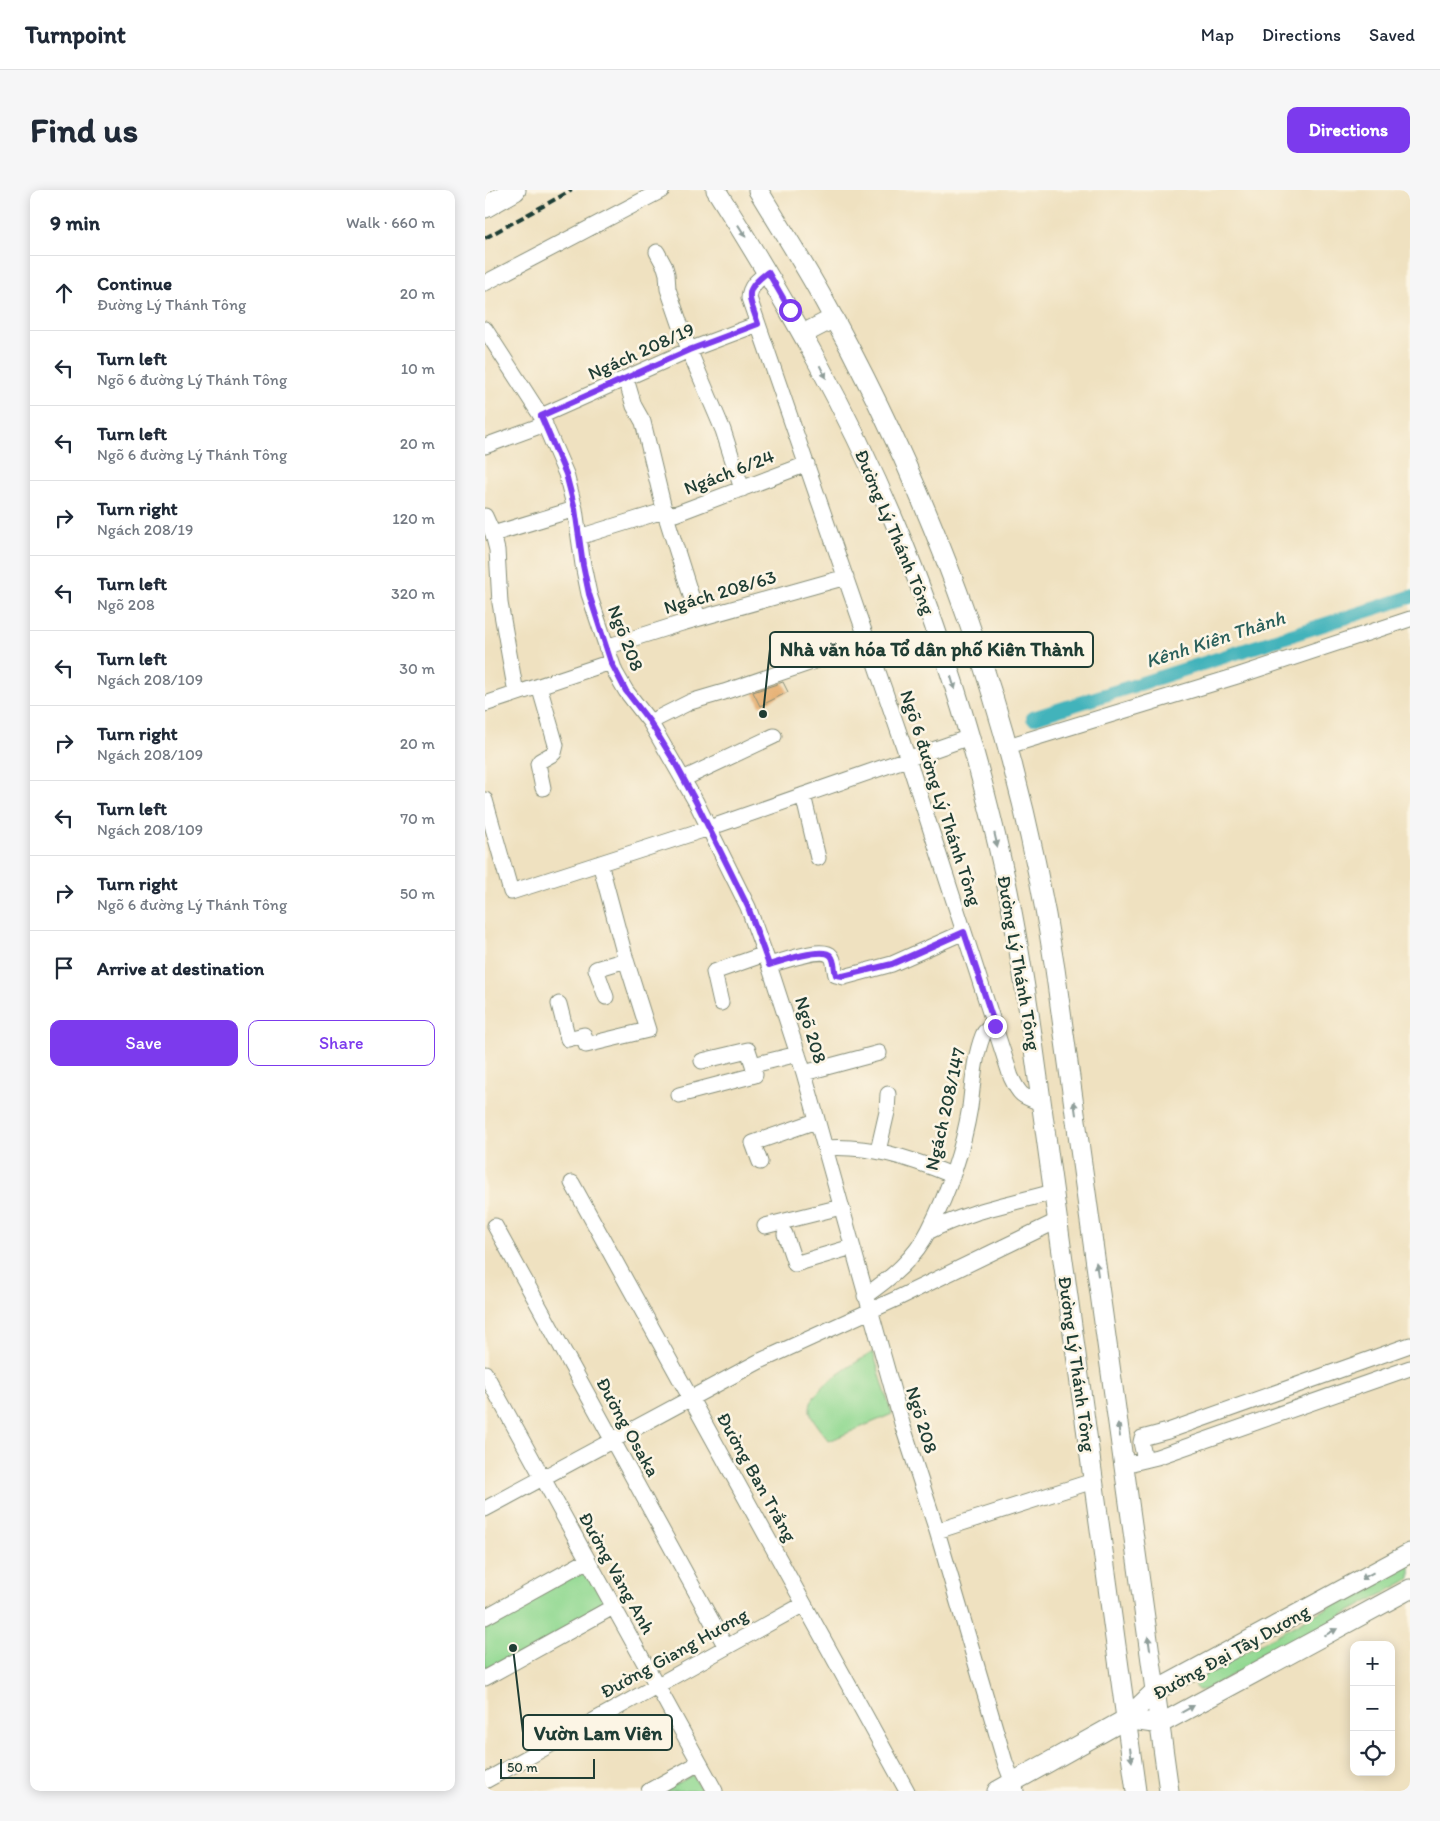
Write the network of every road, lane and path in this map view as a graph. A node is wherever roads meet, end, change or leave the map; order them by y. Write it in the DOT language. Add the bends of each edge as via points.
graph roads {
  1 [pos="515,190"];
  2 [pos="660,190"];
  3 [pos="716,190"];
  4 [pos="758,190"];
  5 [pos="485,207"];
  6 [pos="657,252"];
  7 [pos="768,272"];
  8 [pos="485,284"];
  9 [pos="834,318"];
  10 [pos="758,324"];
  11 [pos="485,329"];
  12 [pos="803,334"];
  13 [pos="689,350"];
  14 [pos="626,379"];
  15 [pos="543,420"];
  16 [pos="485,446"];
  17 [pos="807,464"];
  18 [pos="742,489"];
  19 [pos="575,509"];
  20 [pos="665,513"];
  21 [pos="485,516"];
  22 [pos="493,534"];
  23 [pos="579,537"];
  24 [pos="846,577"];
  25 [pos="699,618"];
  26 [pos="1410,619"];
  27 [pos="868,643"];
  28 [pos="608,655"];
  29 [pos="539,686"];
  30 [pos="516,693"];
  31 [pos="485,704"];
  32 [pos="650,722"];
  33 [pos="774,736"];
  34 [pos="970,737"];
  35 [pos="1008,746"];
  36 [pos="907,759"];
  37 [pos="683,779"];
  38 [pos="543,788"];
  39 [pos="803,795"];
  40 [pos="485,800"];
  41 [pos="709,828"];
  42 [pos="818,858"];
  43 [pos="601,863"];
  44 [pos="964,932"];
  45 [pos="626,960"];
  46 [pos="767,960"];
  47 [pos="1057,977"];
  48 [pos="1024,984"];
  49 [pos="606,998"];
  50 [pos="721,1003"];
  51 [pos="559,1004"];
  52 [pos="995,1026"];
  53 [pos="879,1053"];
  54 [pos="798,1054"];
  55 [pos="701,1061"];
  56 [pos="753,1065"];
  57 [pos="804,1073"];
  58 [pos="888,1094"];
  59 [pos="679,1095"];
  60 [pos="1041,1102"];
  61 [pos="816,1121"];
  62 [pos="825,1148"];
  63 [pos="878,1151"];
  64 [pos="760,1162"];
  65 [pos="952,1175"];
  66 [pos="572,1183"];
  67 [pos="1053,1192"];
  68 [pos="841,1207"];
  69 [pos="1057,1221"];
  70 [pos="495,1226"];
  71 [pos="765,1226"];
  72 [pos="928,1232"];
  73 [pos="785,1234"];
  74 [pos="852,1246"];
  75 [pos="865,1296"];
  76 [pos="870,1311"];
  77 [pos="1410,1345"];
  78 [pos="1410,1368"];
  79 [pos="1368,1371"];
  80 [pos="485,1373"];
  81 [pos="491,1398"];
  82 [pos="691,1398"];
  83 [pos="613,1440"];
  84 [pos="1145,1460"];
  85 [pos="1124,1465"];
  86 [pos="542,1478"];
  87 [pos="1093,1480"];
  88 [pos="485,1509"];
  89 [pos="937,1532"];
  90 [pos="1410,1553"];
  91 [pos="588,1560"];
  92 [pos="1410,1589"];
  93 [pos="804,1604"];
  94 [pos="613,1607"];
  95 [pos="485,1617"];
  96 [pos="726,1647"];
  97 [pos="485,1678"];
  98 [pos="657,1685"];
  99 [pos="1155,1691"];
  100 [pos="1126,1719"];
  101 [pos="1160,1724"];
  102 [pos="699,1763"];
  103 [pos="485,1781"];
  104 [pos="1008,1788"];
  105 [pos="649,1791"];
  106 [pos="715,1791"];
  107 [pos="907,1791"];
  108 [pos="1136,1791"];
  109 [pos="1169,1791"];
  1 -- 5 [label="highway"];
  2 -- 8 [label="street"];
  3 -- 7 [label="main road, Đường Lý Thánh Tông, one-way"];
  4 -- 9 [label="main road, Đường Lý Thánh Tông"];
  6 -- 13 [label="street" via="665,267 668,288"];
  7 -- 10 [label="street, Ngõ 6 đường Lý Thánh Tông" via="750,290 749,298"];
  7 -- 12 [label="main road, Đường Lý Thánh Tông"];
  9 -- 12 [label="main road"];
  9 -- 35 [label="main road, Đường Lý Thánh Tông" via="887,423 932,523 974,637"];
  10 -- 13 [label="street, Ngách 208/19"];
  10 -- 17 [label="street, Ngõ 6 đường Lý Thánh Tông"];
  11 -- 15 [label="street, Ngõ 208"];
  12 -- 34 [label="main road, Đường Lý Thánh Tông, one-way" via="901,538"];
  13 -- 14 [label="street, Ngách 208/19"];
  13 -- 18 [label="street" via="723,430"];
  14 -- 15 [label="street, Ngách 208/19"];
  14 -- 20 [label="street" via="643,422"];
  15 -- 16 [label="street, Ngách 208/19"];
  15 -- 19 [label="street, Ngõ 208" via="566,474"];
  17 -- 18 [label="street, Ngách 6/24"];
  17 -- 24 [label="street, Ngõ 6 đường Lý Thánh Tông"];
  18 -- 20 [label="street, Ngách 6/24" via="675,514"];
  19 -- 22 [label="street"];
  19 -- 23 [label="street, Ngõ 208"];
  20 -- 23 [label="street, Ngách 6/24" via="659,512"];
  20 -- 25 [label="street"];
  21 -- 22 [label="street"];
  22 -- 30 [label="street" via="500,603"];
  23 -- 28 [label="street, Ngõ 208" via="589,594"];
  24 -- 25 [label="street, Ngách 208/63"];
  24 -- 27 [label="street, Ngõ 6 đường Lý Thánh Tông"];
  25 -- 28 [label="street, Ngách 208/63"];
  26 -- 35 [label="street"];
  27 -- 32 [label="street" via="690,702"];
  27 -- 36 [label="street, Ngõ 6 đường Lý Thánh Tông"];
  28 -- 29 [label="street, Ngách 208/63"];
  28 -- 32 [label="street, Ngõ 208" via="626,691"];
  29 -- 30 [label="street, Ngách 208/63"];
  29 -- 38 [label="street" via="556,745 554,753 538,764"];
  30 -- 31 [label="street, Ngách 208/63"];
  32 -- 37 [label="street, Ngõ 208"];
  33 -- 37 [label="street"];
  34 -- 36 [label="street"];
  34 -- 48 [label="main road, Đường Lý Thánh Tông, one-way" via="1005,875"];
  35 -- 47 [label="main road, Đường Lý Thánh Tông" via="1036,860"];
  36 -- 39 [label="street"];
  36 -- 44 [label="street, Ngõ 6 đường Lý Thánh Tông"];
  37 -- 41 [label="street, Ngõ 208"];
  39 -- 41 [label="street"];
  39 -- 42 [label="street"];
  40 -- 43 [label="street" via="511,892"];
  41 -- 43 [label="street"];
  41 -- 46 [label="street, Ngõ 208" via="748,907"];
  43 -- 45 [label="street"];
  44 -- 46 [label="street" via="892,964 843,976 836,975 833,957 822,952"];
  44 -- 52 [label="street, Ngõ 6 đường Lý Thánh Tông"];
  45 -- 49 [label="street" via="596,968"];
  45 -- 51 [label="street" via="648,1030 586,1045 584,1035 569,1039"];
  46 -- 50 [label="street" via="714,972"];
  46 -- 54 [label="street, Ngõ 208"];
  47 -- 48 [label="main road"];
  85 -- 47 [label="main road, Đường Lý Thánh Tông, one-way"];
  48 -- 60 [label="main road, Đường Lý Thánh Tông"];
  52 -- 60 [label="street, Ngõ 6 đường Lý Thánh Tông" via="1017,1090 1025,1098"];
  52 -- 65 [label="street, Ngách 208/147" via="986,1030 982,1039 966,1125"];
  53 -- 57 [label="street"];
  54 -- 56 [label="street"];
  54 -- 57 [label="street, Ngõ 208"];
  55 -- 56 [label="street" via="748,1050"];
  56 -- 59 [label="street" via="755,1074"];
  57 -- 61 [label="street, Ngõ 208"];
  58 -- 63 [label="street"];
  60 -- 67 [label="main road, Đường Lý Thánh Tông"];
  61 -- 62 [label="street, Ngõ 208"];
  61 -- 64 [label="street" via="753,1143"];
  62 -- 63 [label="street"];
  62 -- 68 [label="street, Ngõ 208"];
  63 -- 65 [label="street"];
  65 -- 72 [label="street, Ngách 208/147"];
  66 -- 82 [label="street, Đường Ban Trắng"];
  67 -- 69 [label="main road, Đường Lý Thánh Tông"];
  67 -- 72 [label="street" via="958,1218"];
  68 -- 71 [label="street"];
  68 -- 74 [label="street, Ngõ 208"];
  69 -- 76 [label="street"];
  69 -- 87 [label="main road, Đường Lý Thánh Tông"];
  70 -- 83 [label="street, Đường Osaka"];
  72 -- 75 [label="street, Ngách 208/147" via="902,1268"];
  73 -- 74 [label="street" via="795,1264"];
  74 -- 75 [label="street, Ngõ 208"];
  75 -- 76 [label="street, Ngõ 208"];
  76 -- 82 [label="street" via="781,1351"];
  76 -- 89 [label="street, Ngõ 208"];
  77 -- 79 [label="street"];
  78 -- 79 [label="street"];
  79 -- 84 [label="street"];
  79 -- 84 [label="street" via="1142,1438"];
  80 -- 81 [label="street, Đường Vàng Anh"];
  81 -- 86 [label="street, Đường Vàng Anh"];
  82 -- 83 [label="street"];
  82 -- 93 [label="street, Đường Ban Trắng"];
  83 -- 86 [label="street"];
  83 -- 96 [label="street, Đường Osaka"];
  84 -- 85 [label="street"];
  99 -- 85 [label="main road, Đường Lý Thánh Tông, one-way"];
  86 -- 88 [label="street"];
  86 -- 91 [label="street, Đường Vàng Anh"];
  87 -- 89 [label="street"];
  87 -- 100 [label="main road, Đường Lý Thánh Tông"];
  89 -- 104 [label="street, Ngõ 208"];
  90 -- 99 [label="main road, Đường Đại Tây Dương, one-way"];
  91 -- 94 [label="street, Đường Vàng Anh"];
  91 -- 95 [label="street"];
  101 -- 92 [label="main road, Đường Đại Tây Dương, one-way"];
  93 -- 96 [label="street, Đường Giang Hương"];
  93 -- 107 [label="street, Đường Ban Trắng"];
  94 -- 97 [label="street"];
  94 -- 98 [label="street, Đường Vàng Anh"];
  96 -- 98 [label="street, Đường Giang Hương"];
  98 -- 102 [label="street, Đường Vàng Anh"];
  98 -- 103 [label="street, Đường Giang Hương"];
  99 -- 100 [label="main road, Đường Đại Tây Dương"];
  99 -- 101 [label="main road, Đường Lý Thánh Tông"];
  100 -- 101 [label="main road, Đường Đại Tây Dương"];
  100 -- 104 [label="main road"];
  100 -- 108 [label="main road, Đường Lý Thánh Tông, one-way"];
  101 -- 109 [label="main road, Đường Lý Thánh Tông"];
  102 -- 105 [label="street"];
  102 -- 106 [label="street, Đường Vàng Anh"];
}
